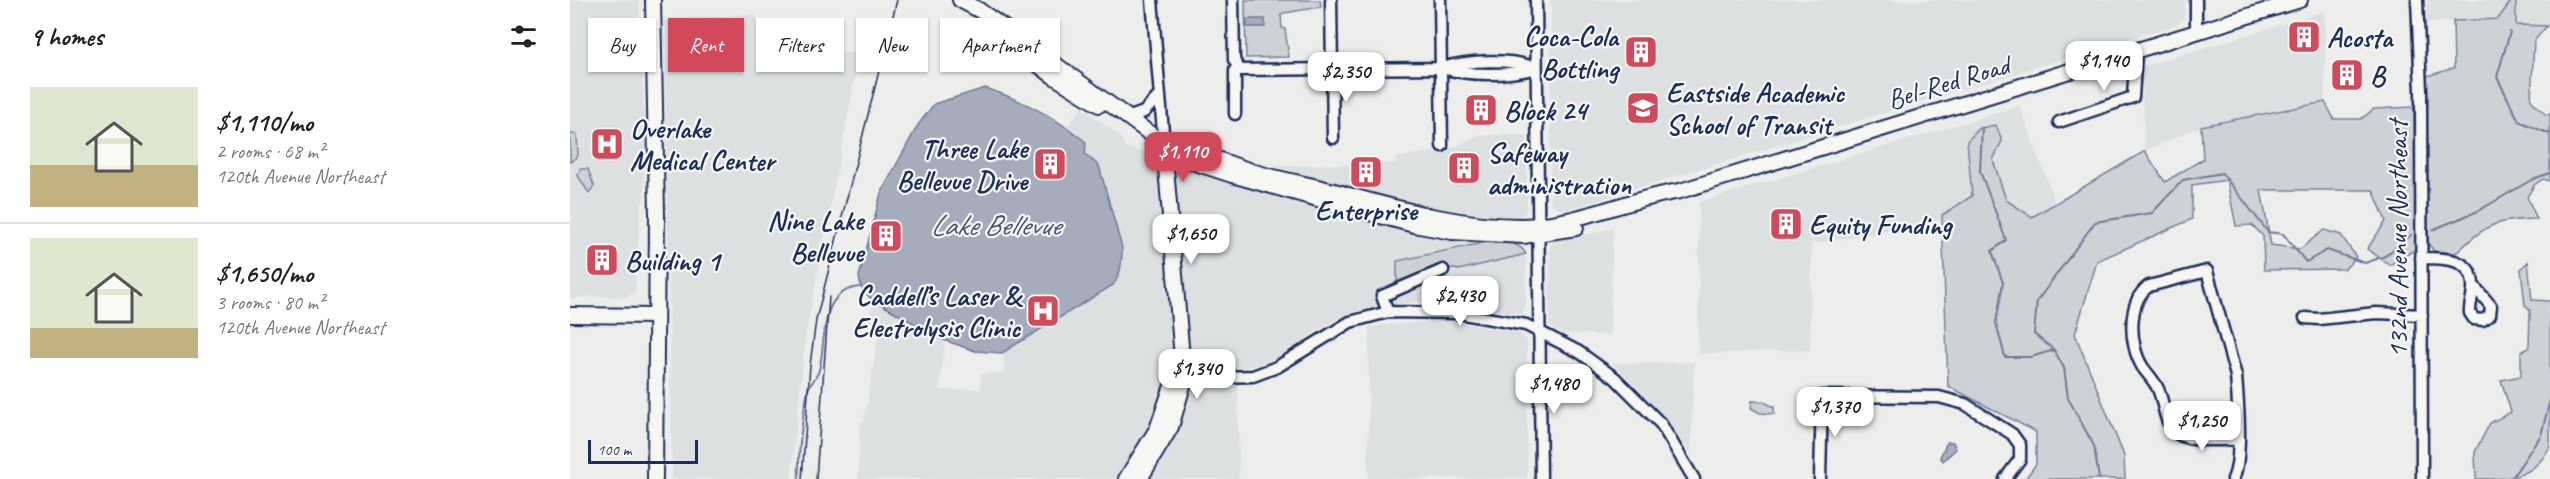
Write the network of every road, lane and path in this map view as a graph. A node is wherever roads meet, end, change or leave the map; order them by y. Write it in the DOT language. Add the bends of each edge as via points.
graph roads {
  1 [pos="653,0"];
  2 [pos="1152,0"];
  3 [pos="1233,0"];
  4 [pos="1331,0"];
  5 [pos="1440,0"];
  6 [pos="1536,0"];
  7 [pos="2196,0"];
  8 [pos="2300,0"];
  9 [pos="2417,0"];
  10 [pos="963,2"];
  11 [pos="2196,32"];
  12 [pos="2136,51"];
  13 [pos="1236,68"];
  14 [pos="1332,68"];
  15 [pos="1442,68"];
  16 [pos="1536,68"];
  17 [pos="1160,95"];
  18 [pos="1234,114"];
  19 [pos="1126,117"];
  20 [pos="2059,122"];
  21 [pos="1332,138"];
  22 [pos="1164,144"];
  23 [pos="1442,146"];
  24 [pos="1538,230"];
  25 [pos="2421,258"];
  26 [pos="1443,270"];
  27 [pos="2474,286"];
  28 [pos="1388,312"];
  29 [pos="570,315"];
  30 [pos="2422,315"];
  31 [pos="655,316"];
  32 [pos="2305,318"];
  33 [pos="1538,331"];
  34 [pos="1181,369"];
  35 [pos="2238,440"];
  36 [pos="655,479"];
  37 [pos="1126,479"];
  38 [pos="1140,479"];
  39 [pos="1541,479"];
  40 [pos="1694,479"];
  41 [pos="1820,479"];
  42 [pos="2005,479"];
  43 [pos="2233,479"];
  44 [pos="2422,479"];
  1 -- 31 [label="main road"];
  2 -- 17 [label="street"];
  3 -- 13 [label="street"];
  4 -- 14 [label="street"];
  5 -- 15 [label="street"];
  6 -- 16 [label="street"];
  7 -- 11 [label="street"];
  8 -- 11 [label="main road, Bel-Red Road"];
  9 -- 25 [label="street, 132nd Avenue Northeast"];
  10 -- 19 [label="main road"];
  11 -- 12 [label="main road, Bel-Red Road"];
  12 -- 20 [label="street" via="2133,98"];
  12 -- 24 [label="main road, Bel-Red Road" via="1680,191"];
  13 -- 14 [label="street"];
  13 -- 18 [label="street"];
  14 -- 15 [label="street"];
  14 -- 21 [label="street"];
  15 -- 16 [label="street" via="1458,63 1522,62"];
  15 -- 23 [label="street"];
  16 -- 24 [label="street"];
  17 -- 19 [label="street" via="1144,112"];
  17 -- 22 [label="street"];
  19 -- 22 [label="main road"];
  22 -- 24 [label="main road, Bel-Red Road" via="1394,213 1488,230"];
  22 -- 34 [label="main road"];
  24 -- 33 [label="street"];
  25 -- 27 [label="street" via="2456,261 2467,269"];
  25 -- 30 [label="street, 132nd Avenue Northeast"];
  26 -- 28 [label="street" via="1382,296"];
  28 -- 33 [label="street" via="1458,313 1526,325"];
  28 -- 34 [label="street" via="1350,322 1277,367 1253,376 1225,377"];
  29 -- 31 [label="main road"];
  30 -- 32 [label="street" via="2376,313"];
  30 -- 44 [label="street, 132nd Avenue Northeast"];
  31 -- 36 [label="main road"];
  33 -- 39 [label="street"];
  33 -- 40 [label="street" via="1579,352 1622,385 1661,424"];
  34 -- 37 [label="main road" via="1157,429"];
  34 -- 38 [label="main road" via="1183,392 1177,413"];
  35 -- 35 [label="street" via="2235,365 2207,271 2149,286 2136,305 2134,345 2142,366 2157,387 2167,421 2176,432 2191,438"];
  35 -- 43 [label="street"];
  41 -- 42 [label="street" via="1822,396 1939,397 1965,404 2012,434 2020,445 2020,459"];
}
